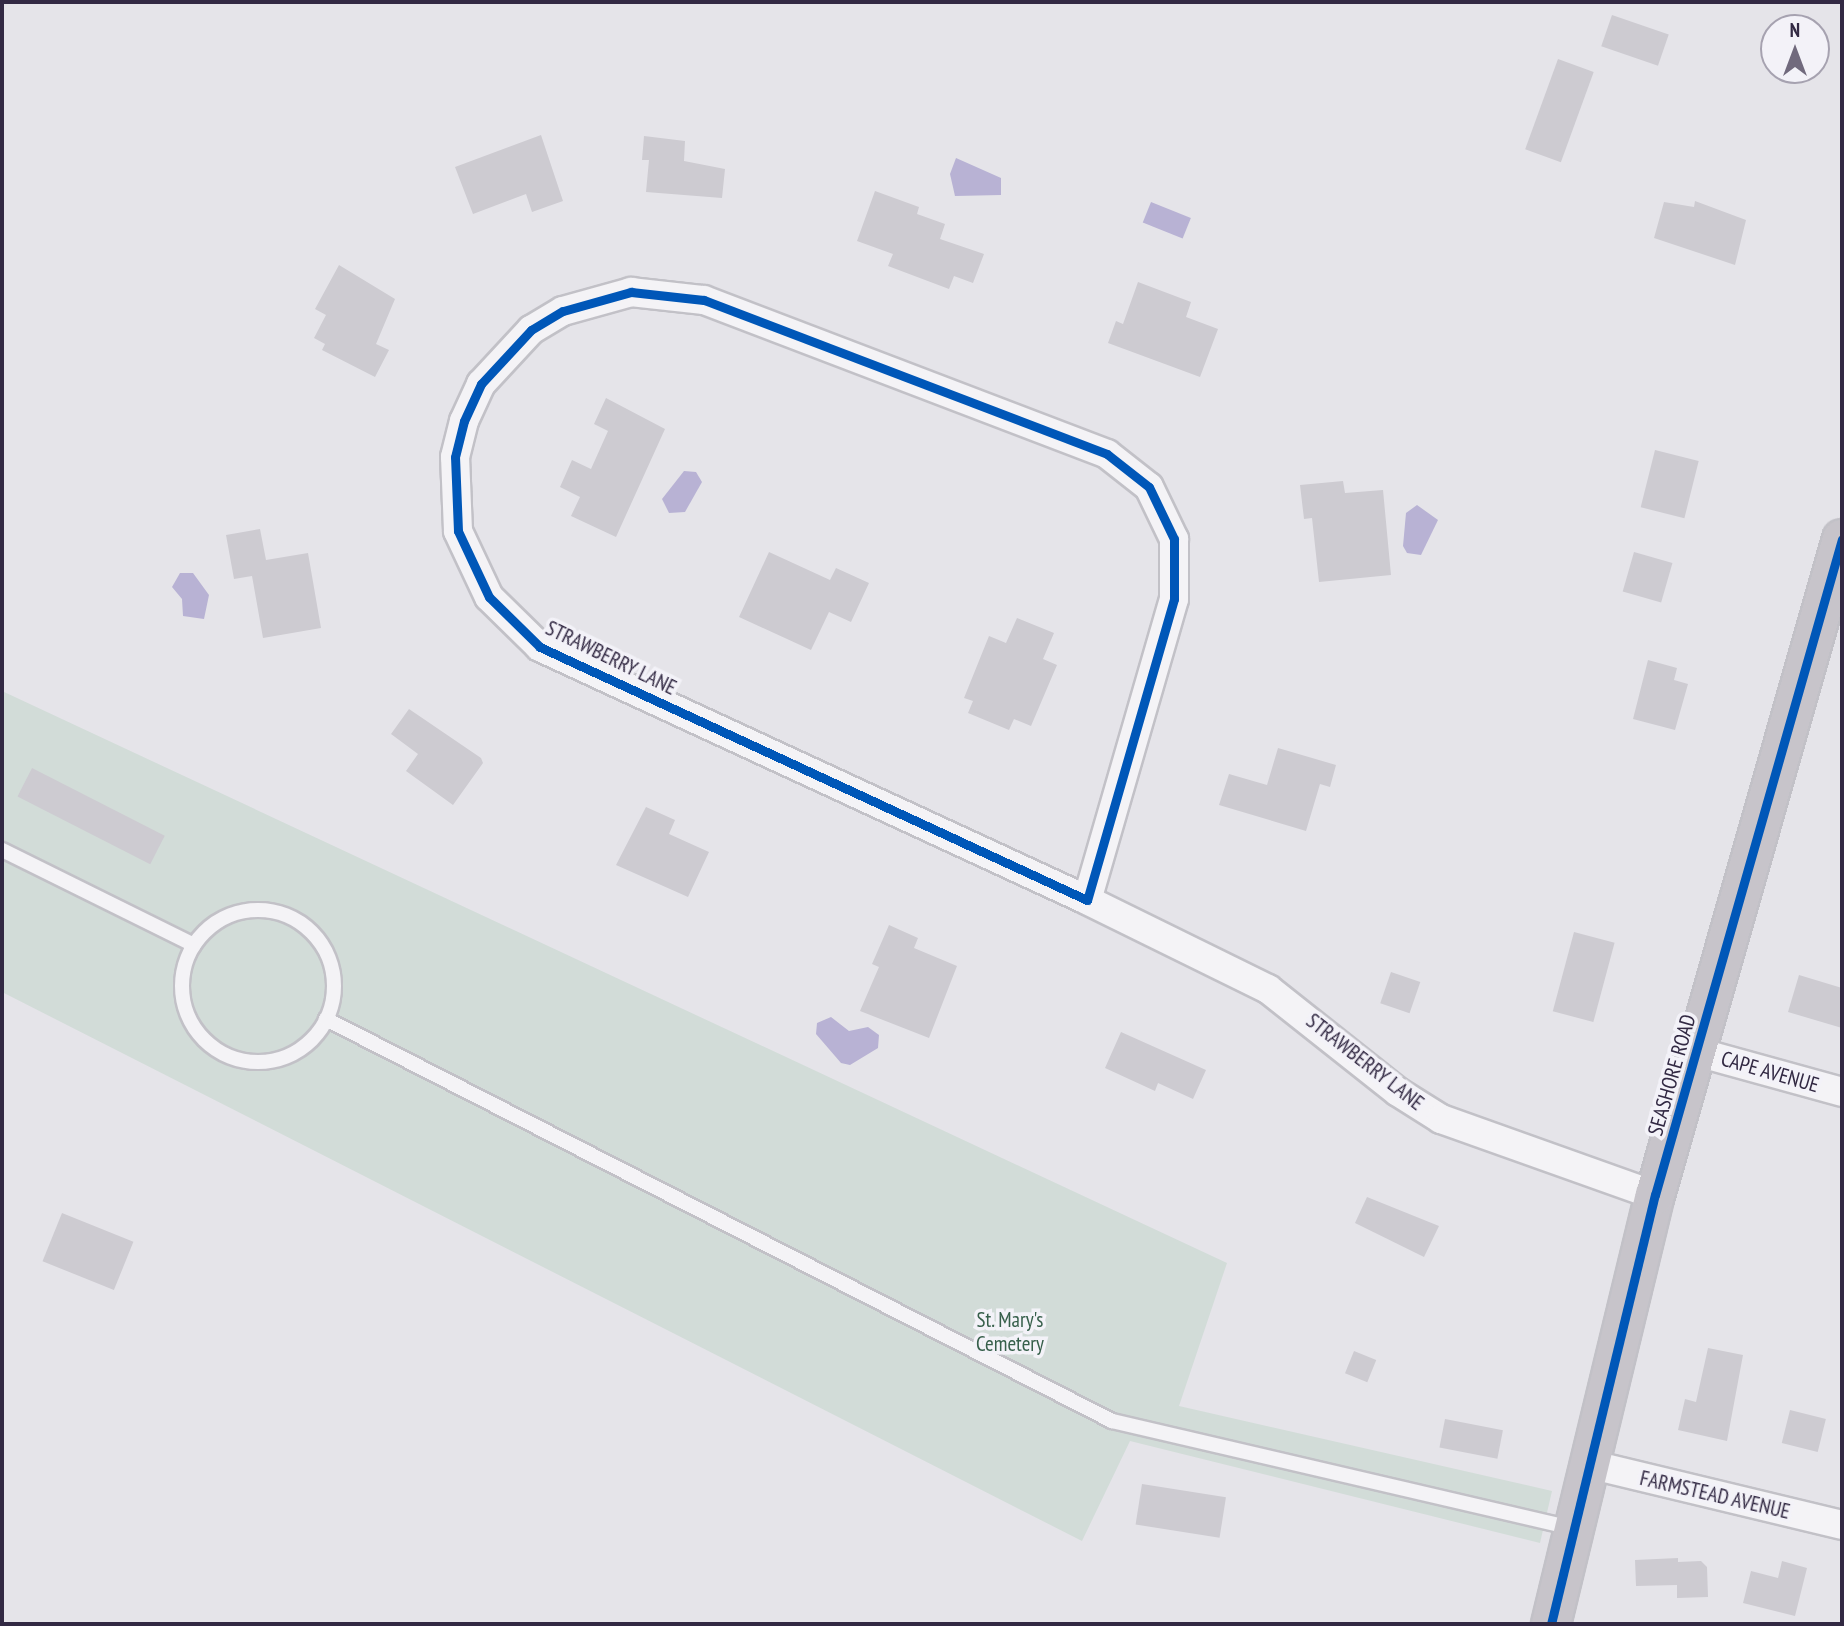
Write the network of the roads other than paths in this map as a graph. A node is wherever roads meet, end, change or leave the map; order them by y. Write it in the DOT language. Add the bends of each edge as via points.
graph roads {
  1 [pos="1842,539"];
  2 [pos="2,850"];
  3 [pos="1087,900"];
  4 [pos="194,945"];
  5 [pos="326,1019"];
  6 [pos="1697,1052"];
  7 [pos="1842,1092"];
  8 [pos="1655,1195"];
  9 [pos="1588,1464"];
  10 [pos="1842,1525"];
  11 [pos="1573,1528"];
  12 [pos="1550,1624"];
  1 -- 6 [label="main road, SEASHORE ROAD"];
  2 -- 4 [label="lane"];
  3 -- 3 [label="street, STRAWBERRY LANE" via="540,647 511,623 472,569 453,494 464,421 501,357 562,311 597,298 664,292 704,300 1107,454 1130,469 1164,512 1178,570"];
  3 -- 8 [label="street, STRAWBERRY LANE" via="1268,989 1398,1092 1441,1119"];
  4 -- 5 [label="lane" via="210,928 237,914 263,911 289,917 313,934 331,965 334,994"];
  4 -- 5 [label="lane" via="184,971 183,999 194,1026 215,1049 247,1061 274,1060 301,1049"];
  5 -- 11 [label="lane" via="1112,1421"];
  6 -- 7 [label="street, CAPE AVENUE"];
  6 -- 8 [label="main road, SEASHORE ROAD"];
  8 -- 9 [label="main road, SEASHORE ROAD"];
  9 -- 10 [label="street, FARMSTEAD AVENUE"];
  9 -- 11 [label="main road, SEASHORE ROAD"];
  11 -- 12 [label="main road, SEASHORE ROAD"];
}
